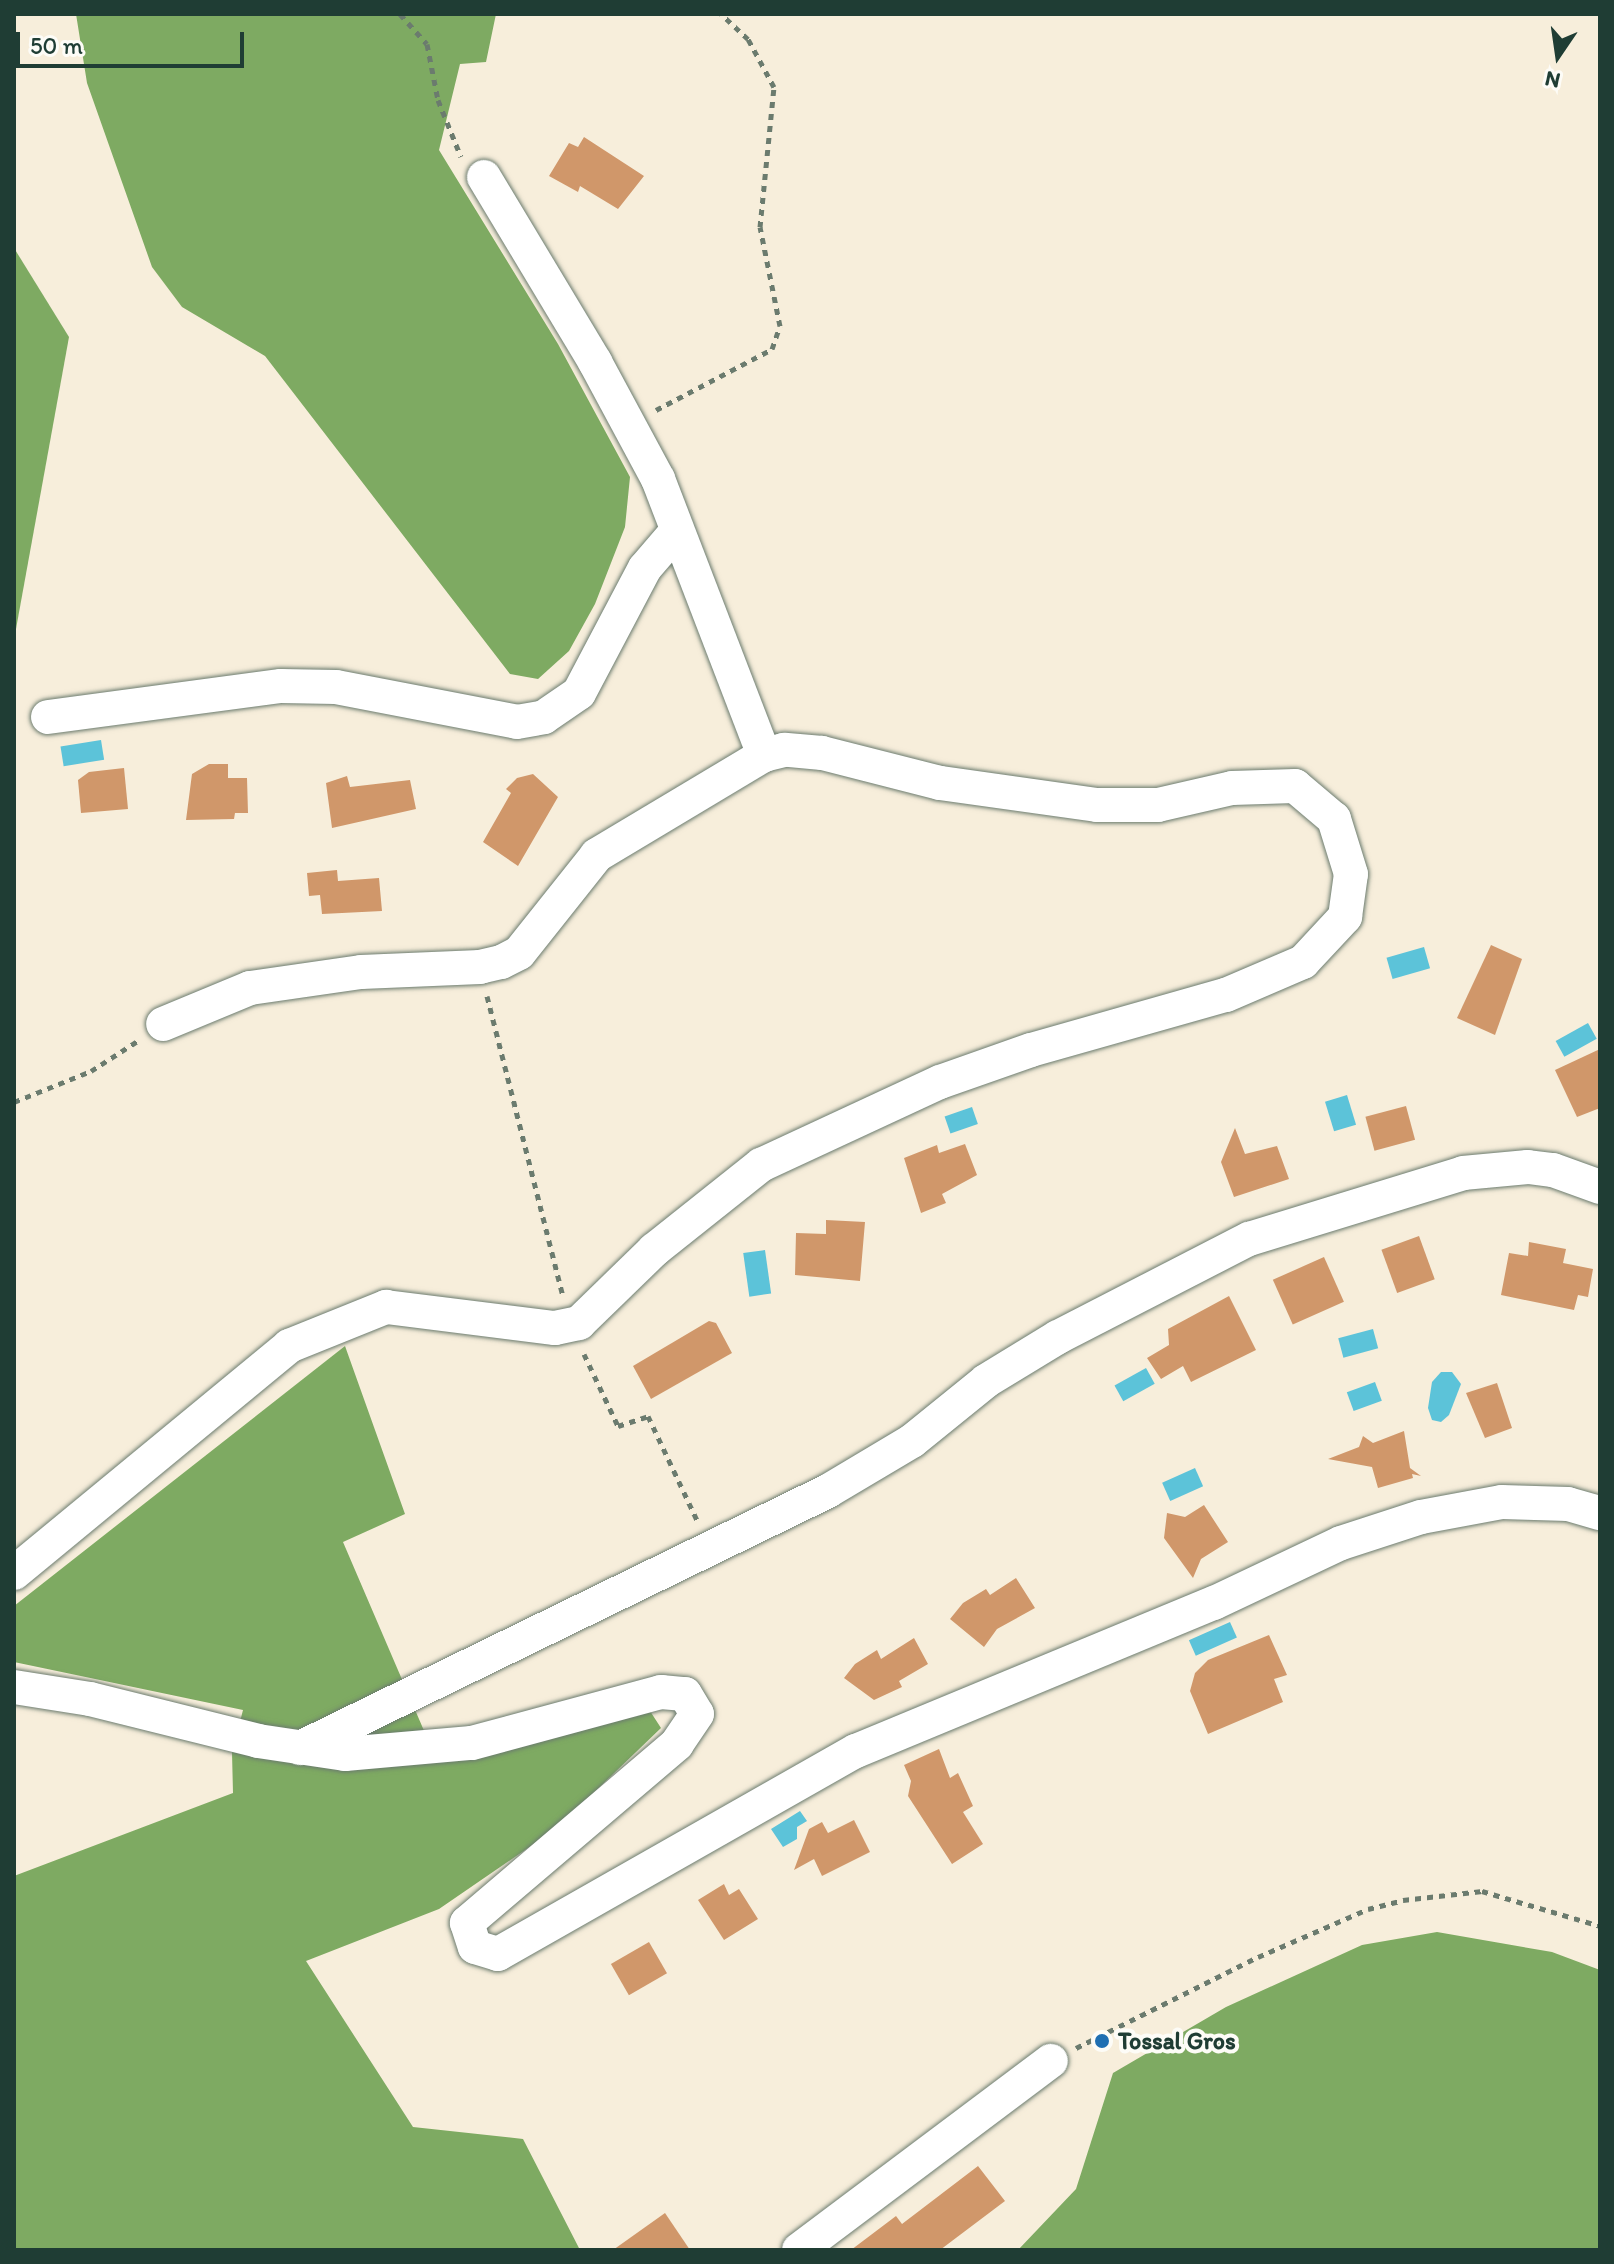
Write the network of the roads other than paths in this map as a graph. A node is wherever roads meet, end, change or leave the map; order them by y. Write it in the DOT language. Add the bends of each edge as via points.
graph roads {
  1 [pos="484,177"];
  2 [pos="676,532"];
  3 [pos="48,717"];
  4 [pos="764,755"];
  5 [pos="163,1024"];
  6 [pos="1600,1187"];
  7 [pos="1600,1513"];
  8 [pos="14,1573"];
  9 [pos="14,1687"];
  10 [pos="300,1748"];
  11 [pos="1051,2061"];
  12 [pos="799,2250"];
  1 -- 2 [label="street" via="631,424"];
  2 -- 3 [label="street" via="645,568 579,693 544,717 517,722 336,687 281,686"];
  2 -- 4 [label="street"];
  4 -- 5 [label="street" via="597,855 519,953 480,967 318,976 219,997"];
  4 -- 8 [label="street" via="799,749 940,783 1129,807 1243,786 1295,786 1322,805 1343,837 1351,874 1345,917 1303,962 1261,983 975,1069 761,1165 654,1250 571,1327 405,1307 369,1311 289,1346"];
  6 -- 10 [label="street" via="1528,1167 1463,1173 1249,1239 1111,1306 986,1381 875,1465"];
  7 -- 10 [label="street" via="1568,1504 1502,1502 1421,1517 1341,1543 1214,1603 856,1751 498,1954 475,1947 467,1937 467,1923 477,1909 677,1744 695,1722 691,1699 661,1692 472,1743 345,1754"];
  9 -- 10 [label="street"];
  11 -- 12 [label="street"];
}
